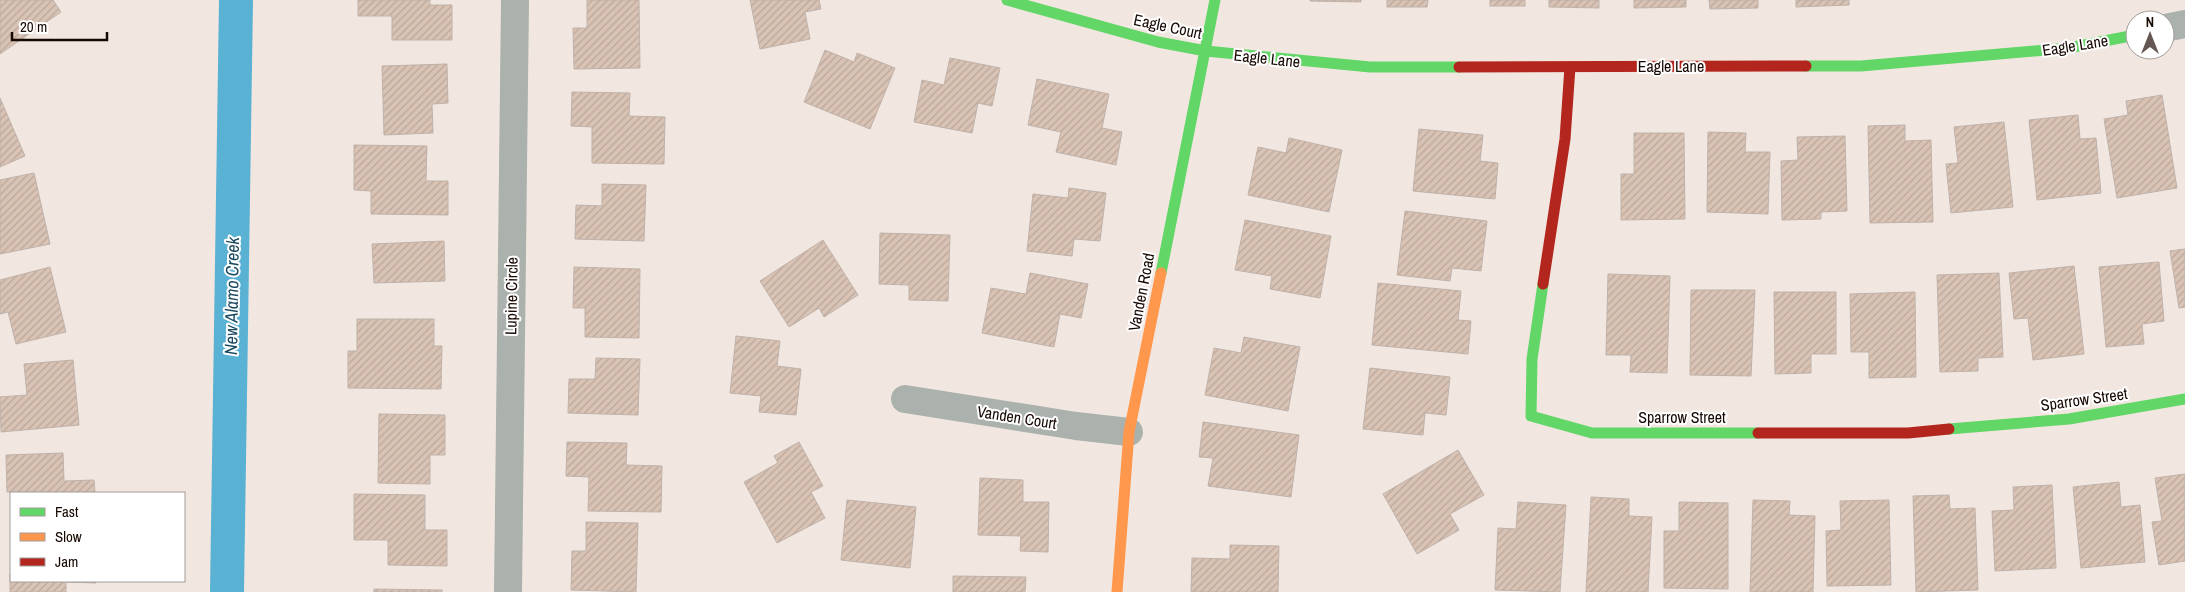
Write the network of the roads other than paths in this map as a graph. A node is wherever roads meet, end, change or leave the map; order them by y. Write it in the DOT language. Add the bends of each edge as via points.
graph roads {
  1 [pos="514,0"];
  2 [pos="1007,0"];
  3 [pos="1215,0"];
  4 [pos="2125,37"];
  5 [pos="1206,51"];
  6 [pos="1570,67"];
  7 [pos="905,399"];
  8 [pos="2185,399"];
  9 [pos="1129,432"];
  10 [pos="508,592"];
  11 [pos="1117,592"];
  1 -- 10 [label="street, Lupine Circle"];
  2 -- 5 [label="street, Eagle Court" via="1158,42"];
  3 -- 5 [label="street, Vanden Road"];
  4 -- 6 [label="street, Eagle Lane" via="2069,48 1861,66"];
  5 -- 6 [label="street, Eagle Lane" via="1370,67"];
  5 -- 9 [label="street, Vanden Road"];
  6 -- 8 [label="street, Sparrow Street" via="1561,183 1532,353 1531,416 1592,433 1908,433 2069,419"];
  7 -- 9 [label="street, Vanden Court"];
  9 -- 11 [label="street, Vanden Road"];
}
